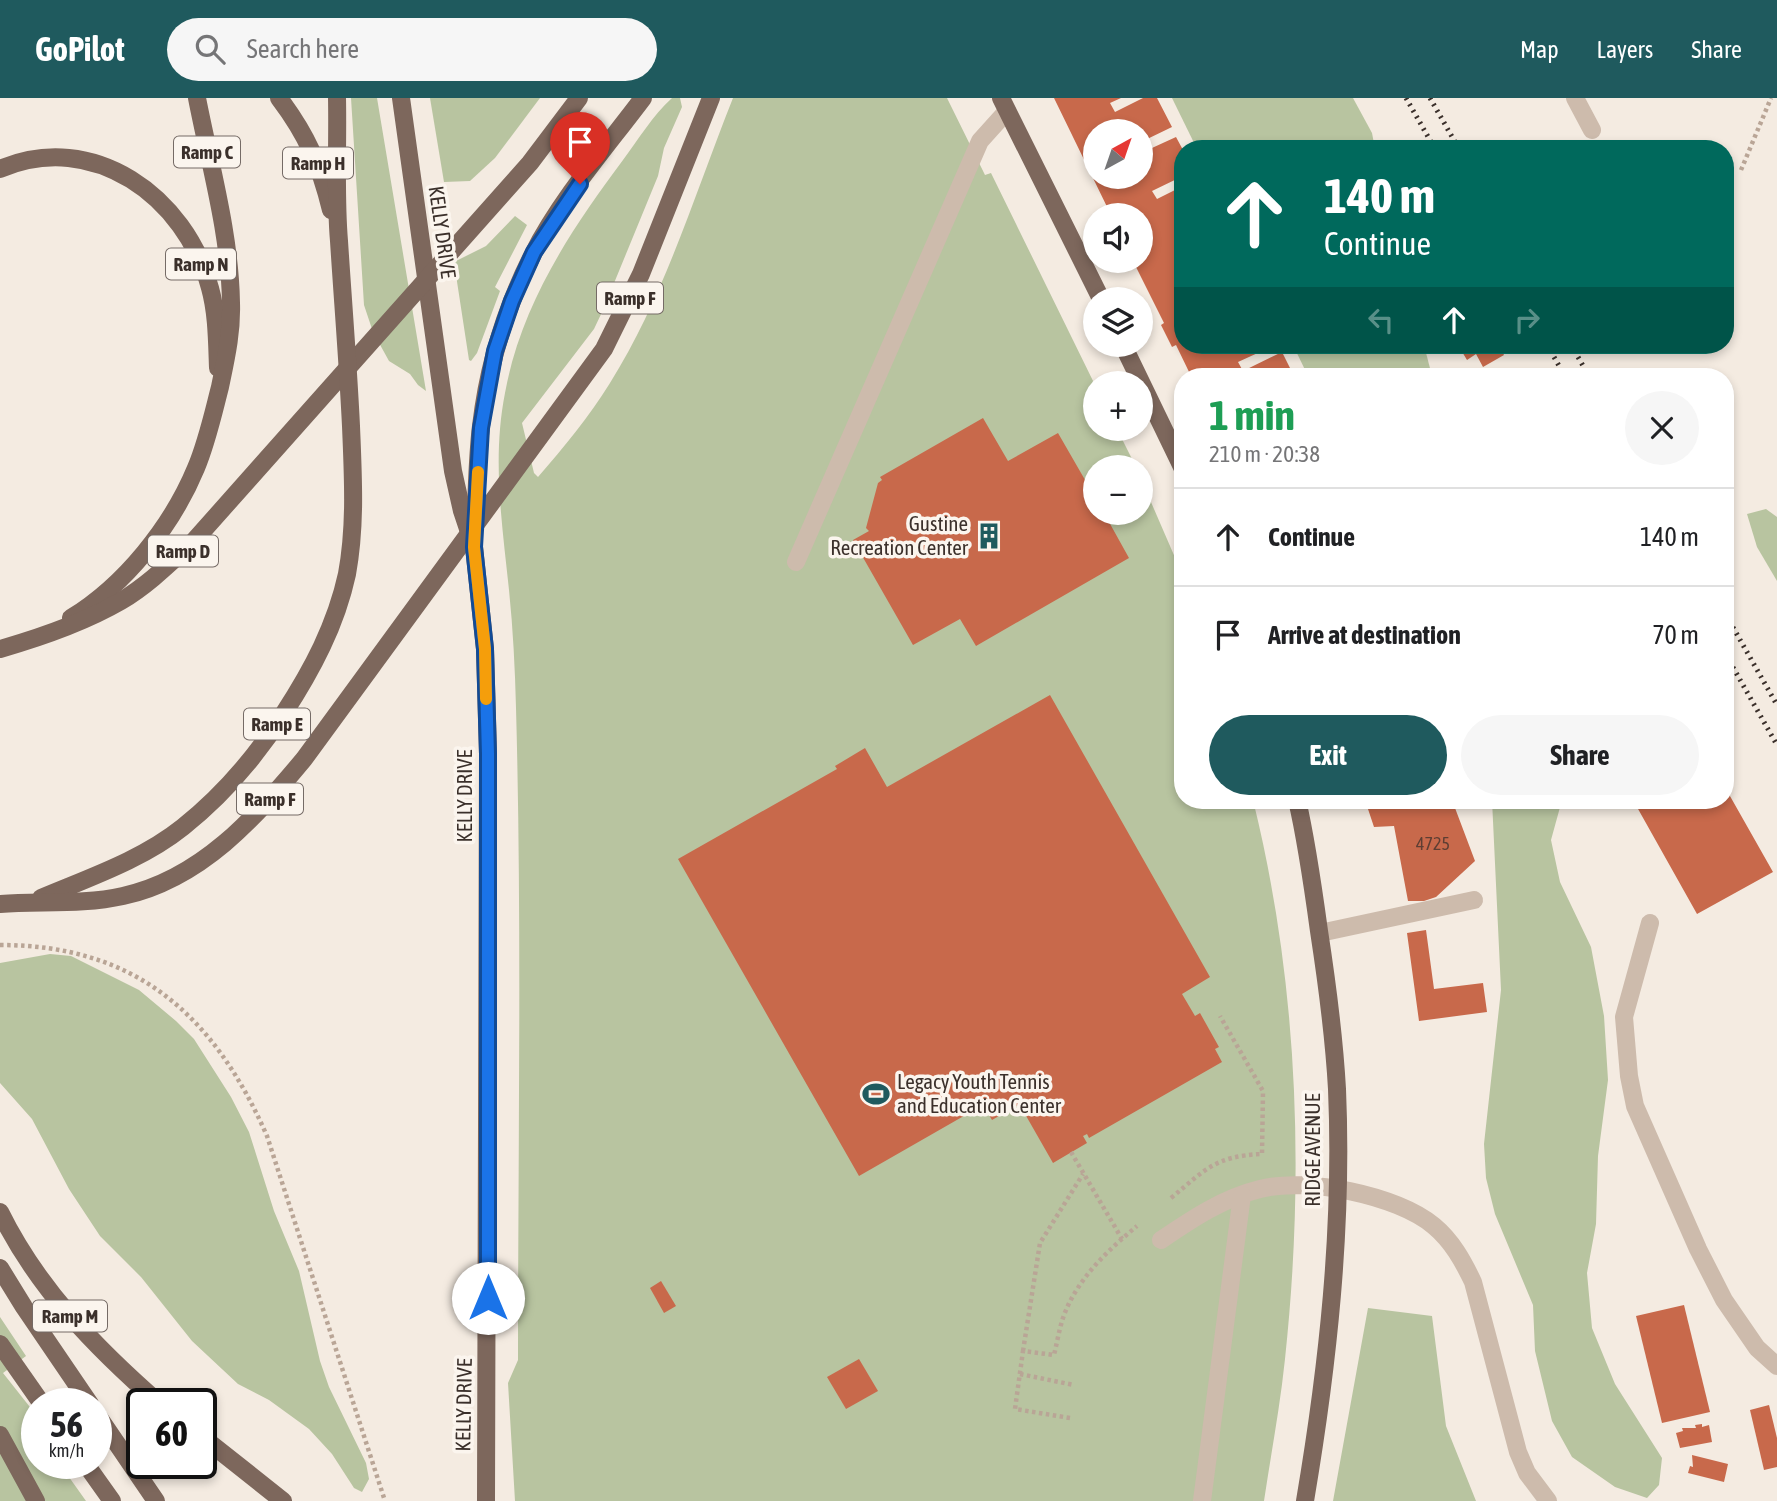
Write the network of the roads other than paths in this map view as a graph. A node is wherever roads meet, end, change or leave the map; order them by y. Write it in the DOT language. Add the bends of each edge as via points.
graph roads {
  1 [pos="197,98"];
  2 [pos="279,98"];
  3 [pos="337,98"];
  4 [pos="401,98"];
  5 [pos="579,98"];
  6 [pos="643,98"];
  7 [pos="711,98"];
  8 [pos="1575,98"];
  9 [pos="1004,104"];
  10 [pos="1592,130"];
  11 [pos="0,169"];
  12 [pos="338,237"];
  13 [pos="1095,287"];
  14 [pos="1129,357"];
  15 [pos="219,389"];
  16 [pos="1174,450"];
  17 [pos="474,547"];
  18 [pos="796,562"];
  19 [pos="39,638"];
  20 [pos="0,649"];
  21 [pos="1299,809"];
  22 [pos="1474,900"];
  23 [pos="31,902"];
  24 [pos="0,904"];
  25 [pos="1650,923"];
  26 [pos="1320,933"];
  27 [pos="1338,1188"];
  28 [pos="1242,1195"];
  29 [pos="0,1212"];
  30 [pos="1161,1240"];
  31 [pos="0,1268"];
  32 [pos="0,1344"];
  33 [pos="1777,1366"];
  34 [pos="31,1388"];
  35 [pos="79,1388"];
  36 [pos="141,1388"];
  37 [pos="487,1426"];
  38 [pos="0,1435"];
  39 [pos="112,1436"];
  40 [pos="217,1449"];
  41 [pos="96,1479"];
  42 [pos="36,1501"];
  43 [pos="112,1501"];
  44 [pos="156,1501"];
  45 [pos="283,1501"];
  46 [pos="486,1501"];
  47 [pos="494,1501"];
  48 [pos="1202,1501"];
  49 [pos="1305,1501"];
  50 [pos="1548,1501"];
  1 -- 15 [label="main road, Ramp C" via="232,302 230,344"];
  2 -- 12 [label="main road, Ramp H" via="312,147"];
  3 -- 12 [label="main road, Ramp E"];
  4 -- 17 [label="main road, KELLY DRIVE" via="453,471"];
  5 -- 19 [label="main road, Ramp D" via="482,219 193,542 124,599"];
  6 -- 17 [label="main road" via="564,205 534,252 512,301 485,398"];
  7 -- 23 [label="main road, Ramp F" via="624,312 604,349 304,759 237,834 165,882 124,896"];
  8 -- 10 [label="street"];
  9 -- 13 [label="main road"];
  9 -- 18 [label="street" via="980,141"];
  11 -- 15 [label="main road, Ramp N" via="59,157 89,161 144,187 166,208 184,228 210,288"];
  12 -- 23 [label="main road, Ramp E" via="353,526 346,574 323,647 271,734 229,784 182,828 146,851"];
  14 -- 16 [label="main road"];
  15 -- 19 [label="main road, Ramp N" via="210,432 195,470 143,553 111,587"];
  17 -- 37 [label="main road, KELLY DRIVE" via="485,649 488,754"];
  19 -- 20 [label="main road"];
  21 -- 26 [label="main road, RIDGE AVENUE"];
  22 -- 26 [label="street"];
  23 -- 24 [label="main road"];
  25 -- 33 [label="street" via="1624,1017 1635,1106 1724,1300 1757,1348"];
  26 -- 27 [label="main road, RIDGE AVENUE" via="1336,1089"];
  27 -- 28 [label="street" via="1292,1185"];
  27 -- 49 [label="main road, RIDGE AVENUE" via="1332,1293"];
  27 -- 50 [label="street" via="1418,1213 1463,1261 1473,1282 1518,1452"];
  28 -- 30 [label="street" via="1206,1210"];
  28 -- 48 [label="street"];
  29 -- 36 [label="main road, Ramp M" via="58,1303"];
  31 -- 35 [label="main road"];
  32 -- 34 [label="main road"];
  37 -- 46 [label="main road, KELLY DRIVE"];
  37 -- 47 [label="main road"];
  38 -- 42 [label="main road"];
  39 -- 44 [label="main road"];
  40 -- 45 [label="main road"];
  41 -- 43 [label="main road"];
}
